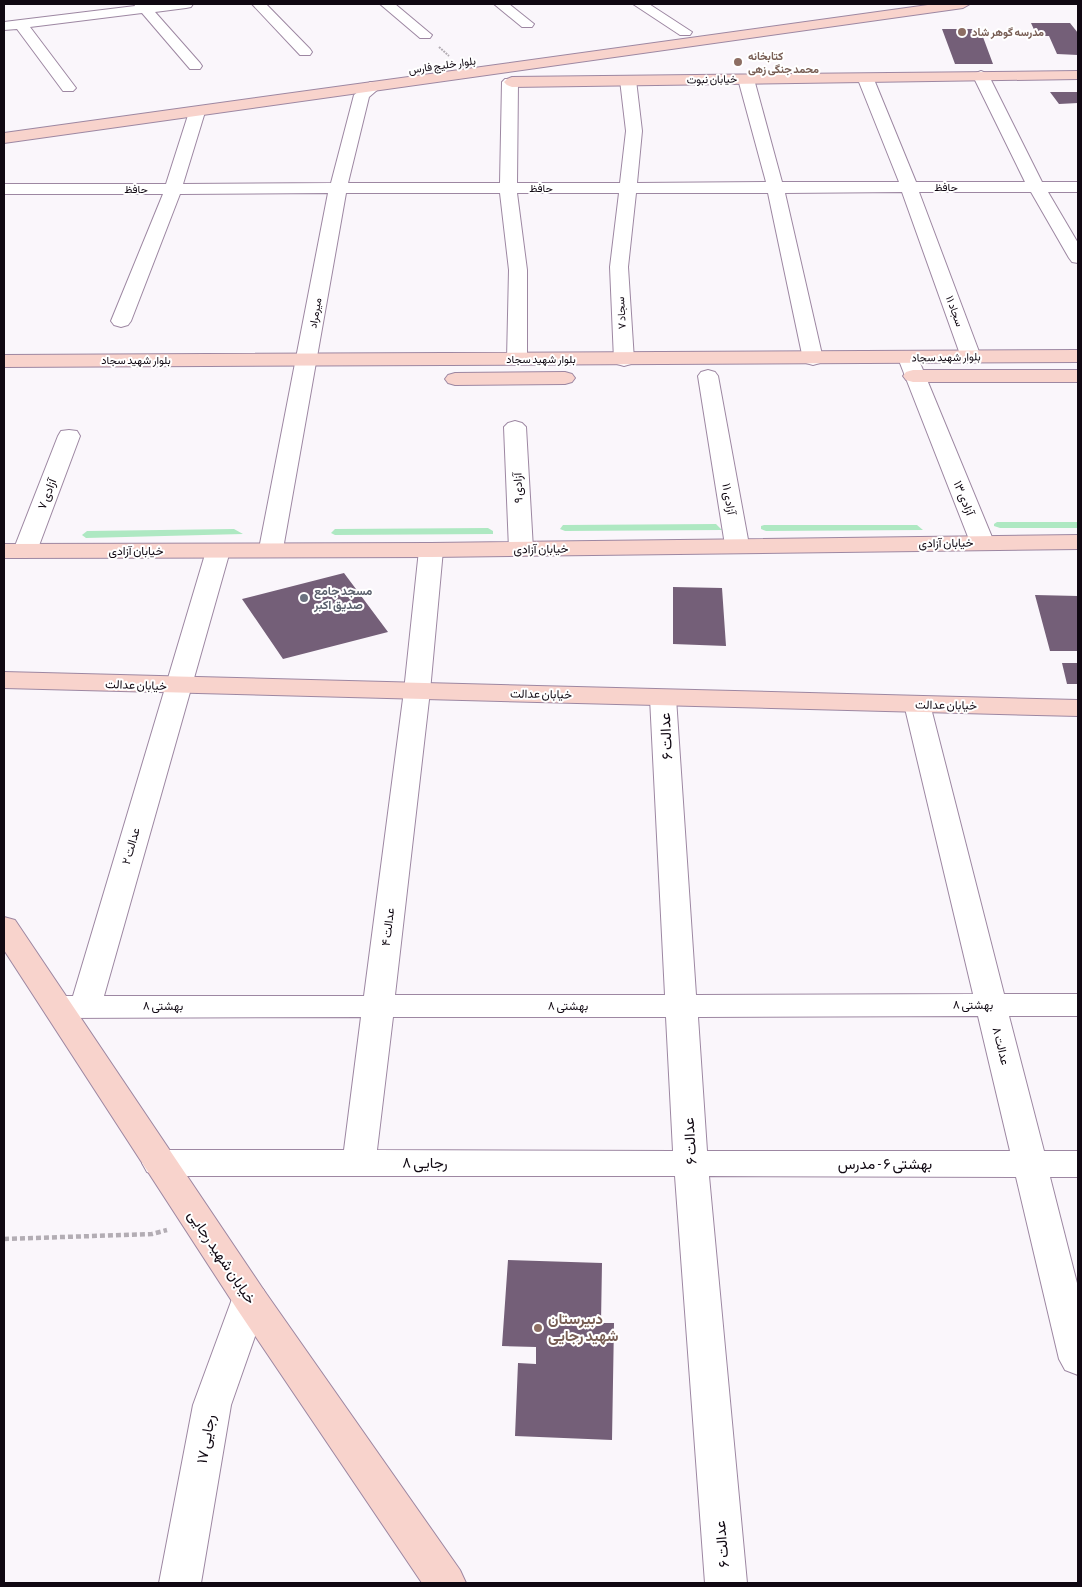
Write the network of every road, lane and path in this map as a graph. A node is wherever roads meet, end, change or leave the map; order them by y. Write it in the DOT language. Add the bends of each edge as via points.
graph roads {
  1 [pos="186,4"];
  2 [pos="259,4"];
  3 [pos="387,4"];
  4 [pos="501,4"];
  5 [pos="640,4"];
  6 [pos="881,4"];
  7 [pos="963,4"];
  8 [pos="143,6"];
  9 [pos="21,24"];
  10 [pos="527,24"];
  11 [pos="4,26"];
  12 [pos="685,32"];
  13 [pos="425,35"];
  14 [pos="304,52"];
  15 [pos="458,63"];
  16 [pos="195,66"];
  17 [pos="1078,75"];
  18 [pos="981,76"];
  19 [pos="865,77"];
  20 [pos="746,79"];
  21 [pos="628,80"];
  22 [pos="370,81"];
  23 [pos="510,82"];
  24 [pos="68,88"];
  25 [pos="197,112"];
  26 [pos="4,126"];
  27 [pos="4,138"];
  28 [pos="909,187"];
  29 [pos="1036,187"];
  30 [pos="1078,187"];
  31 [pos="173,188"];
  32 [pos="338,188"];
  33 [pos="508,188"];
  34 [pos="628,188"];
  35 [pos="775,188"];
  36 [pos="4,189"];
  37 [pos="1078,258"];
  38 [pos="121,321"];
  39 [pos="1078,356"];
  40 [pos="971,357"];
  41 [pos="517,359"];
  42 [pos="813,359"];
  43 [pos="4,361"];
  44 [pos="912,367"];
  45 [pos="312,373"];
  46 [pos="627,373"];
  47 [pos="708,376"];
  48 [pos="1078,376"];
  49 [pos="439,378"];
  50 [pos="584,378"];
  51 [pos="4,379"];
  52 [pos="515,427"];
  53 [pos="68,436"];
  54 [pos="982,542"];
  55 [pos="1078,542"];
  56 [pos="737,545"];
  57 [pos="270,549"];
  58 [pos="431,550"];
  59 [pos="521,550"];
  60 [pos="218,551"];
  61 [pos="10,553"];
  62 [pos="4,680"];
  63 [pos="177,686"];
  64 [pos="417,691"];
  65 [pos="663,698"];
  66 [pos="917,704"];
  67 [pos="1078,708"];
  68 [pos="4,927"];
  69 [pos="682,1005"];
  70 [pos="991,1005"];
  71 [pos="1078,1005"];
  72 [pos="71,1006"];
  73 [pos="379,1006"];
  74 [pos="159,1163"];
  75 [pos="359,1163"];
  76 [pos="691,1164"];
  77 [pos="1030,1164"];
  78 [pos="1078,1164"];
  79 [pos="198,1222"];
  80 [pos="4,1239"];
  81 [pos="250,1299"];
  82 [pos="1078,1359"];
  83 [pos="180,1583"];
  84 [pos="446,1583"];
  85 [pos="726,1583"];
  1 -- 8 [label="street"];
  2 -- 14 [label="street"];
  3 -- 13 [label="street"];
  4 -- 10 [label="street"];
  5 -- 12 [label="street"];
  6 -- 12 [label="main road, بلوار خلیج فارس"];
  7 -- 22 [label="main road"];
  8 -- 9 [label="street"];
  8 -- 16 [label="street"];
  9 -- 11 [label="street"];
  9 -- 24 [label="street"];
  12 -- 15 [label="main road, بلوار خلیج فارس"];
  13 -- 15 [label="path"];
  15 -- 22 [label="main road, بلوار خلیج فارس"];
  17 -- 18 [label="main road, خیابان نبوت"];
  18 -- 19 [label="main road, خیابان نبوت"];
  18 -- 29 [label="street"];
  19 -- 20 [label="main road, خیابان نبوت"];
  19 -- 28 [label="street, سجاد ۱۱"];
  20 -- 21 [label="main road, خیابان نبوت"];
  20 -- 35 [label="street"];
  21 -- 23 [label="main road, خیابان نبوت"];
  21 -- 34 [label="street, سجاد ۷" via="634,131"];
  22 -- 23 [label="main road, خیابان نبوت"];
  22 -- 25 [label="main road"];
  22 -- 26 [label="main road, بلوار خلیج فارس"];
  22 -- 32 [label="street, میرمراد" via="362,96"];
  23 -- 33 [label="street"];
  25 -- 27 [label="main road"];
  25 -- 31 [label="street"];
  28 -- 29 [label="street, حافظ"];
  28 -- 35 [label="street, حافظ"];
  28 -- 40 [label="street, سجاد ۱۱"];
  29 -- 30 [label="street, حافظ"];
  29 -- 37 [label="street"];
  31 -- 32 [label="street, حافظ"];
  31 -- 36 [label="street, حافظ"];
  31 -- 38 [label="street"];
  32 -- 33 [label="street, حافظ"];
  32 -- 45 [label="street, میرمراد"];
  33 -- 34 [label="street, حافظ"];
  33 -- 41 [label="street" via="518,270"];
  34 -- 35 [label="street, حافظ"];
  34 -- 46 [label="street, سجاد ۷" via="619,267"];
  35 -- 42 [label="street"];
  39 -- 40 [label="main road, بلوار شهید سجاد"];
  40 -- 44 [label="main road, بلوار شهید سجاد"];
  41 -- 45 [label="main road, بلوار شهید سجاد"];
  41 -- 46 [label="main road, بلوار شهید سجاد"];
  42 -- 44 [label="main road, بلوار شهید سجاد"];
  42 -- 46 [label="main road, بلوار شهید سجاد"];
  43 -- 45 [label="main road, بلوار شهید سجاد"];
  44 -- 47 [label="main road, بلوار شهید سجاد" via="888,376"];
  44 -- 48 [label="main road, بلوار شهید سجاد"];
  44 -- 54 [label="street, آزادی ۱۳"];
  45 -- 51 [label="main road, بلوار شهید سجاد"];
  45 -- 57 [label="street, میرمراد"];
  46 -- 47 [label="main road, بلوار شهید سجاد"];
  47 -- 56 [label="street, آزادی ۱۱"];
  49 -- 50 [label="main road, بلوار شهید سجاد"];
  52 -- 59 [label="street, آزادی ۹"];
  53 -- 61 [label="street, آزادی ۷"];
  54 -- 55 [label="main road, خیابان آزادی"];
  54 -- 56 [label="main road, خیابان آزادی"];
  56 -- 59 [label="main road, خیابان آزادی"];
  57 -- 58 [label="main road, خیابان آزادی"];
  57 -- 60 [label="main road, خیابان آزادی"];
  58 -- 59 [label="main road, خیابان آزادی"];
  58 -- 64 [label="street, عدالت ۴"];
  60 -- 61 [label="main road, خیابان آزادی"];
  60 -- 63 [label="street, عدالت ۲"];
  62 -- 63 [label="main road, خیابان عدالت"];
  63 -- 64 [label="main road, خیابان عدالت"];
  63 -- 72 [label="street, عدالت ۲"];
  64 -- 65 [label="main road, خیابان عدالت"];
  64 -- 73 [label="street, عدالت ۴"];
  65 -- 66 [label="main road, خیابان عدالت"];
  65 -- 69 [label="street, عدالت ۶"];
  66 -- 67 [label="main road, خیابان عدالت"];
  66 -- 70 [label="street, عدالت ۸"];
  68 -- 72 [label="main road, خیابان شهید رجایی"];
  69 -- 70 [label="street, بهشتی ۸"];
  69 -- 73 [label="street, بهشتی ۸"];
  69 -- 76 [label="street, عدالت ۶"];
  70 -- 71 [label="street, بهشتی ۸"];
  70 -- 77 [label="street, عدالت ۸"];
  72 -- 73 [label="street, بهشتی ۸"];
  72 -- 74 [label="main road, خیابان شهید رجایی"];
  73 -- 75 [label="street, عدالت ۴"];
  74 -- 75 [label="street, رجایی ۸"];
  74 -- 79 [label="main road, خیابان شهید رجایی"];
  75 -- 76 [label="street, رجایی ۸"];
  76 -- 77 [label="street, بهشتی ۶ - مدرس"];
  76 -- 85 [label="street, عدالت ۶"];
  77 -- 78 [label="street, بهشتی ۶ - مدرس"];
  77 -- 82 [label="street, عدالت ۸"];
  79 -- 80 [label="path" via="152,1234"];
  79 -- 81 [label="main road, خیابان شهید رجایی"];
  81 -- 83 [label="street, رجایی ۱۷" via="212,1405"];
  81 -- 84 [label="main road, خیابان شهید رجایی"];
}
